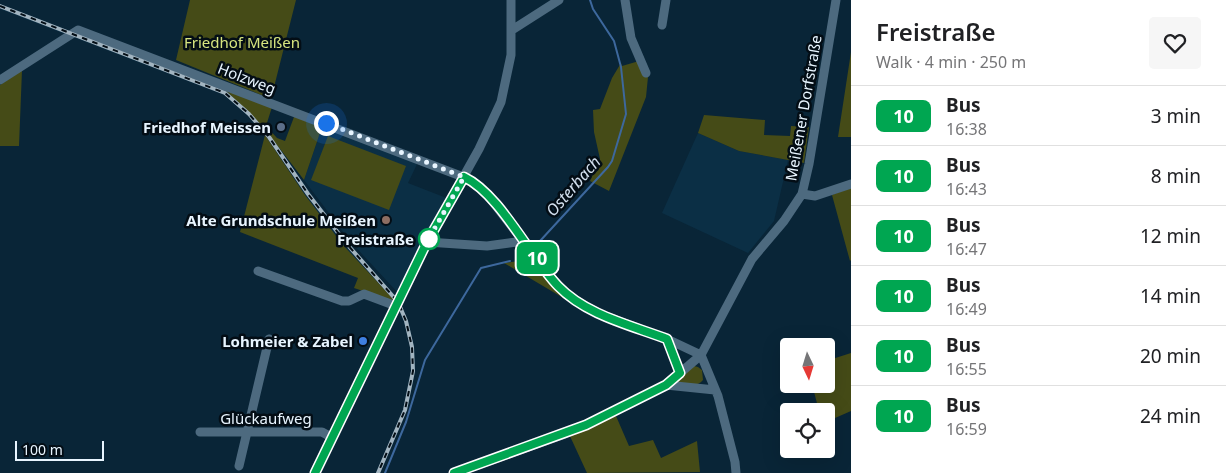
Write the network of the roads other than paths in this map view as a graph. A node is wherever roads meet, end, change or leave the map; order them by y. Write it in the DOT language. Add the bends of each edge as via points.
graph roads {
  1 [pos="511,0"];
  2 [pos="559,0"];
  3 [pos="625,0"];
  4 [pos="666,0"];
  5 [pos="836,0"];
  6 [pos="662,25"];
  7 [pos="512,30"];
  8 [pos="646,74"];
  9 [pos="0,80"];
  10 [pos="464,177"];
  11 [pos="851,184"];
  12 [pos="802,194"];
  13 [pos="524,241"];
  14 [pos="427,242"];
  15 [pos="258,271"];
  16 [pos="396,306"];
  17 [pos="269,339"];
  18 [pos="667,339"];
  19 [pos="701,355"];
  20 [pos="680,373"];
  21 [pos="666,385"];
  22 [pos="715,390"];
  23 [pos="200,432"];
  24 [pos="247,432"];
  25 [pos="331,437"];
  26 [pos="239,466"];
  27 [pos="315,473"];
  28 [pos="454,473"];
  29 [pos="736,473"];
  1 -- 7 [label="street"];
  2 -- 7 [label="street"];
  3 -- 8 [label="street" via="631,38"];
  4 -- 6 [label="street"];
  5 -- 12 [label="street, Meißener Dorfstraße"];
  7 -- 10 [label="street" via="509,70 501,102"];
  9 -- 10 [label="street, Holzweg" via="78,30"];
  10 -- 13 [label="street" via="486,193"];
  10 -- 14 [label="street"];
  11 -- 12 [label="street" via="815,196"];
  12 -- 19 [label="street, Meißener Dorfstraße" via="784,222 752,258"];
  13 -- 14 [label="street" via="470,246"];
  13 -- 18 [label="street" via="548,275 570,296 600,314"];
  14 -- 16 [label="street"];
  15 -- 16 [label="street" via="342,301 364,294"];
  16 -- 25 [label="street"];
  17 -- 24 [label="street"];
  18 -- 19 [label="street"];
  18 -- 20 [label="street"];
  19 -- 20 [label="street, Meißener Dorfstraße"];
  19 -- 22 [label="street"];
  20 -- 21 [label="street, Meißener Dorfstraße"];
  21 -- 22 [label="street"];
  21 -- 28 [label="street, Meißener Dorfstraße" via="579,428"];
  22 -- 29 [label="street"];
  23 -- 24 [label="street, Glückaufweg"];
  24 -- 25 [label="street, Glückaufweg" via="322,432"];
  24 -- 26 [label="street"];
  25 -- 27 [label="street"];
}
